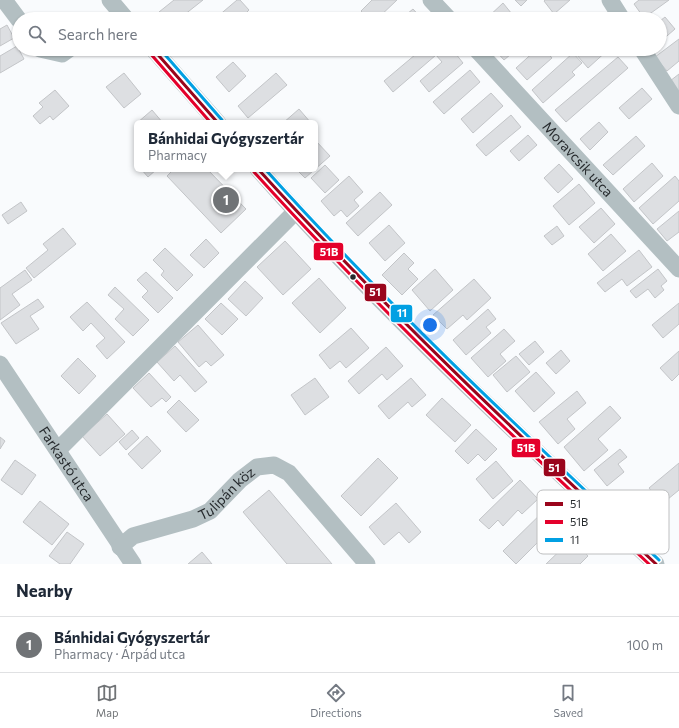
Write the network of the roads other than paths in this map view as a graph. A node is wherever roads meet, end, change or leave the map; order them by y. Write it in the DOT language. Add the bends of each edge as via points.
graph roads {
  1 [pos="4,0"];
  2 [pos="110,0"];
  3 [pos="431,0"];
  4 [pos="611,0"];
  5 [pos="13,12"];
  6 [pos="117,12"];
  7 [pos="442,12"];
  8 [pos="618,12"];
  9 [pos="159,56"];
  10 [pos="482,56"];
  11 [pos="647,56"];
  12 [pos="679,106"];
  13 [pos="215,120"];
  14 [pos="261,172"];
  15 [pos="296,211"];
  16 [pos="679,269"];
  17 [pos="0,364"];
  18 [pos="58,450"];
  19 [pos="577,490"];
  20 [pos="120,547"];
  21 [pos="645,554"];
  22 [pos="133,564"];
  23 [pos="367,564"];
  24 [pos="656,564"];
  1 -- 5 [label="street"];
  2 -- 6 [label="street"];
  3 -- 7 [label="street"];
  4 -- 8 [label="street"];
  9 -- 13 [label="street"];
  10 -- 16 [label="street, Moravcsik utca"];
  11 -- 12 [label="street"];
  14 -- 15 [label="street"];
  15 -- 18 [label="street"];
  15 -- 19 [label="street" via="383,302"];
  17 -- 18 [label="street, Farkastó utca"];
  18 -- 20 [label="street, Farkastó utca"];
  20 -- 22 [label="street, Farkastó utca"];
  20 -- 23 [label="street, Tulipán köz" via="133,536 193,519 210,510 240,480 257,468 274,465 289,473"];
  21 -- 24 [label="street"];
}
